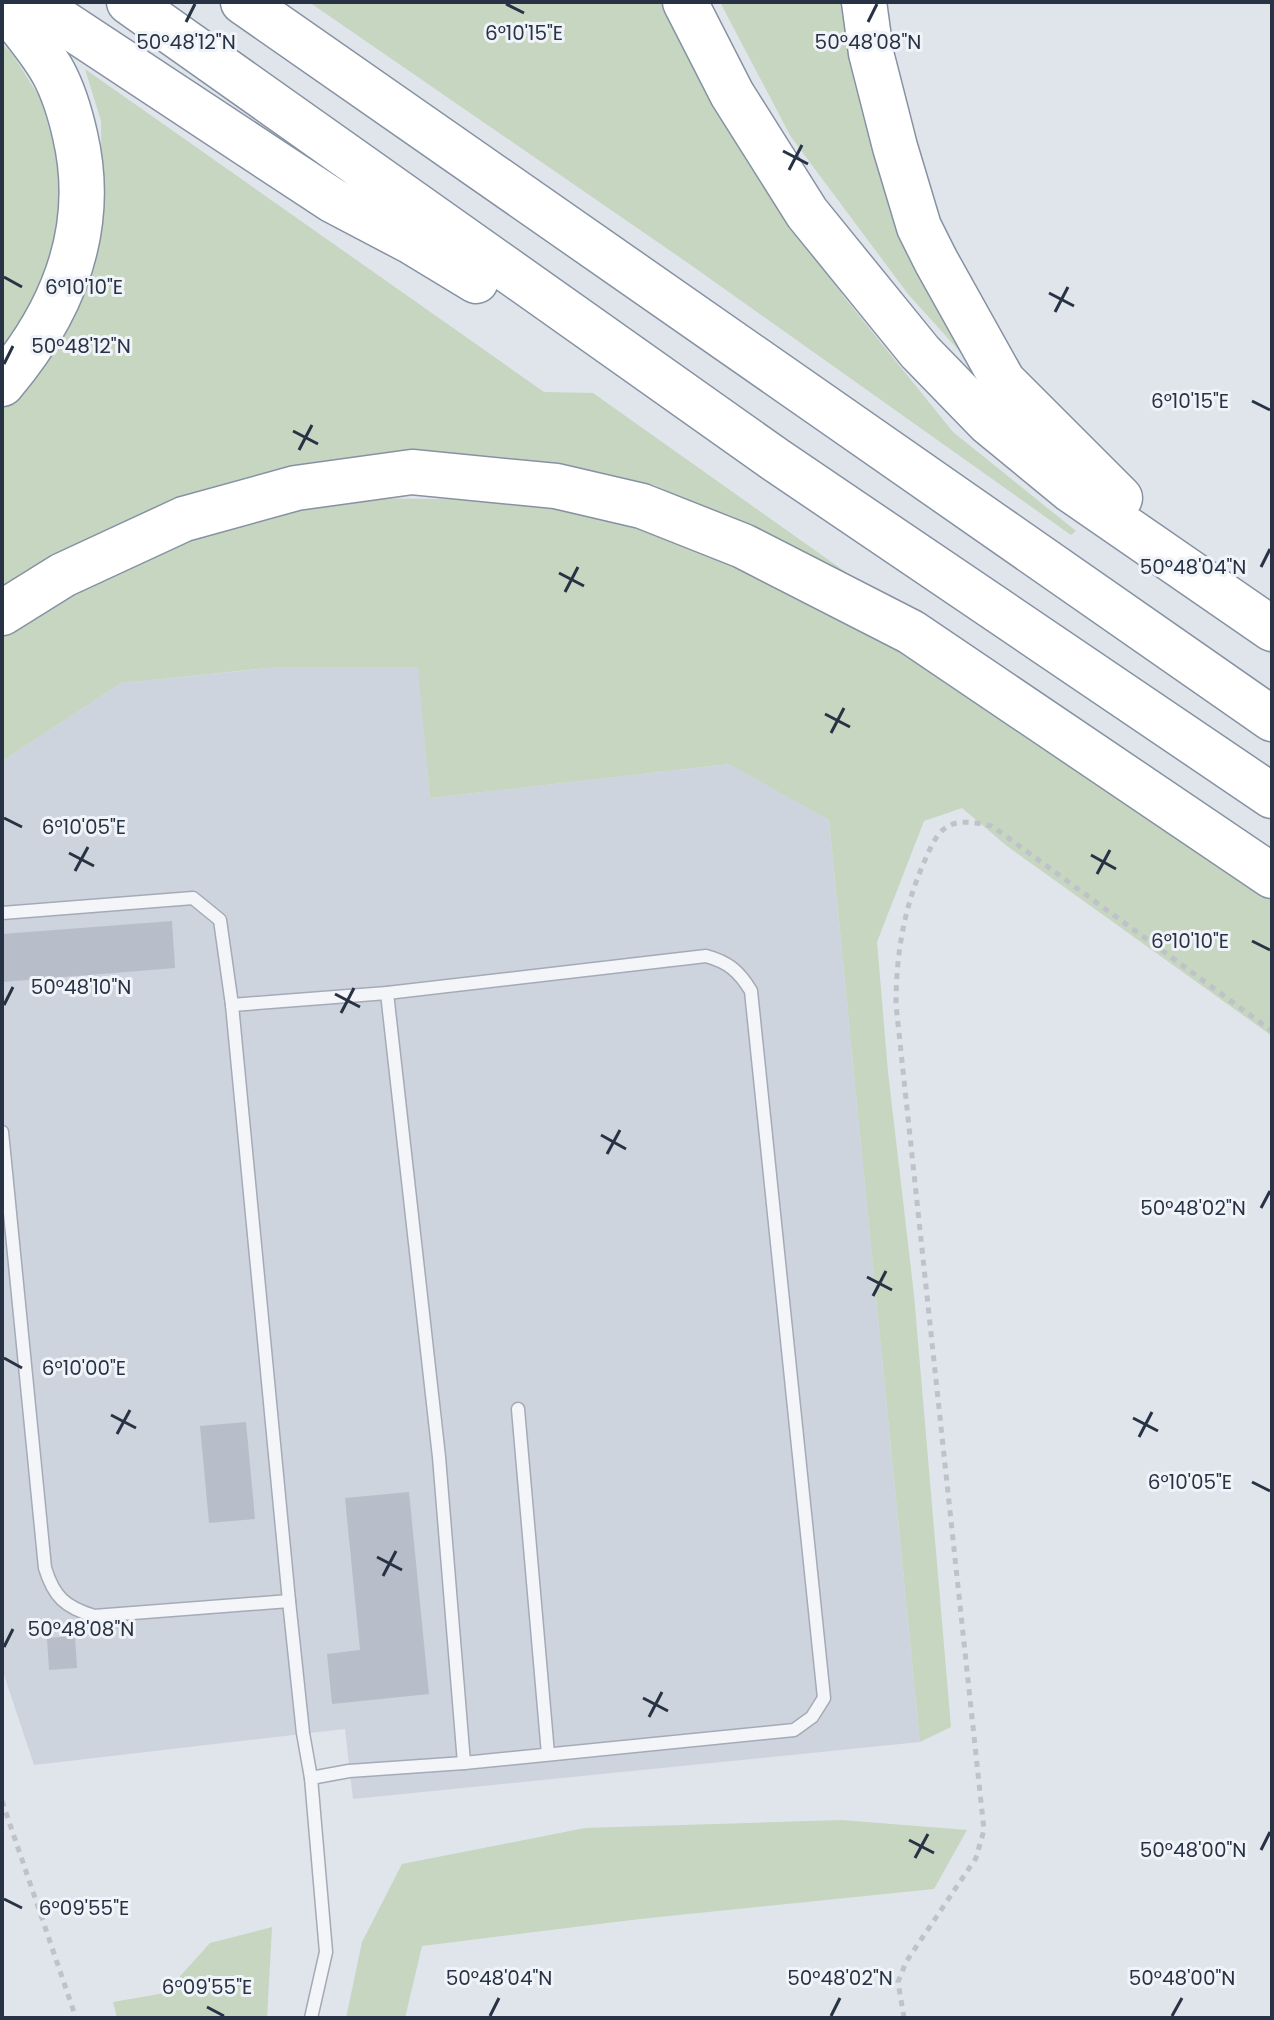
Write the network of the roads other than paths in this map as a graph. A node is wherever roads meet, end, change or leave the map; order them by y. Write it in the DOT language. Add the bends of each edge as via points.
graph roads {
  1 [pos="32,2"];
  2 [pos="129,2"];
  3 [pos="243,2"];
  4 [pos="685,2"];
  5 [pos="864,2"];
  6 [pos="2,3"];
  7 [pos="2,384"];
  8 [pos="776,460"];
  9 [pos="1201,579"];
  10 [pos="2,613"];
  11 [pos="1272,629"];
  12 [pos="1272,719"];
  13 [pos="1272,796"];
  14 [pos="1272,876"];
  15 [pos="2,913"];
  16 [pos="387,993"];
  17 [pos="232,1005"];
  18 [pos="2,1132"];
  19 [pos="518,1409"];
  20 [pos="289,1601"];
  21 [pos="548,1754"];
  22 [pos="464,1763"];
  23 [pos="311,1778"];
  24 [pos="311,2018"];
  1 -- 8 [label="highway" via="332,200 540,320 697,430"];
  2 -- 8 [label="highway"];
  3 -- 12 [label="highway"];
  4 -- 9 [label="highway" via="732,94 807,213 920,352 988,422 1072,491"];
  5 -- 9 [label="highway" via="878,80 919,227 1003,381"];
  6 -- 7 [label="highway" via="41,54 66,100 81,164 83,203 73,261 59,296"];
  8 -- 13 [label="highway"];
  9 -- 11 [label="highway"];
  10 -- 14 [label="highway" via="63,575 184,519 296,488 412,472 556,486 642,506 743,546 911,632"];
  15 -- 17 [label="lane" via="193,898 220,920"];
  16 -- 17 [label="lane"];
  16 -- 21 [label="lane" via="706,956 726,962 751,991 824,1698 812,1717 794,1730"];
  16 -- 22 [label="lane" via="439,1457"];
  17 -- 20 [label="lane"];
  18 -- 20 [label="lane" via="45,1568 52,1590 74,1610 94,1616"];
  19 -- 21 [label="lane"];
  20 -- 23 [label="lane"];
  21 -- 22 [label="lane"];
  22 -- 23 [label="lane"];
  23 -- 24 [label="lane" via="326,1952"];
}
